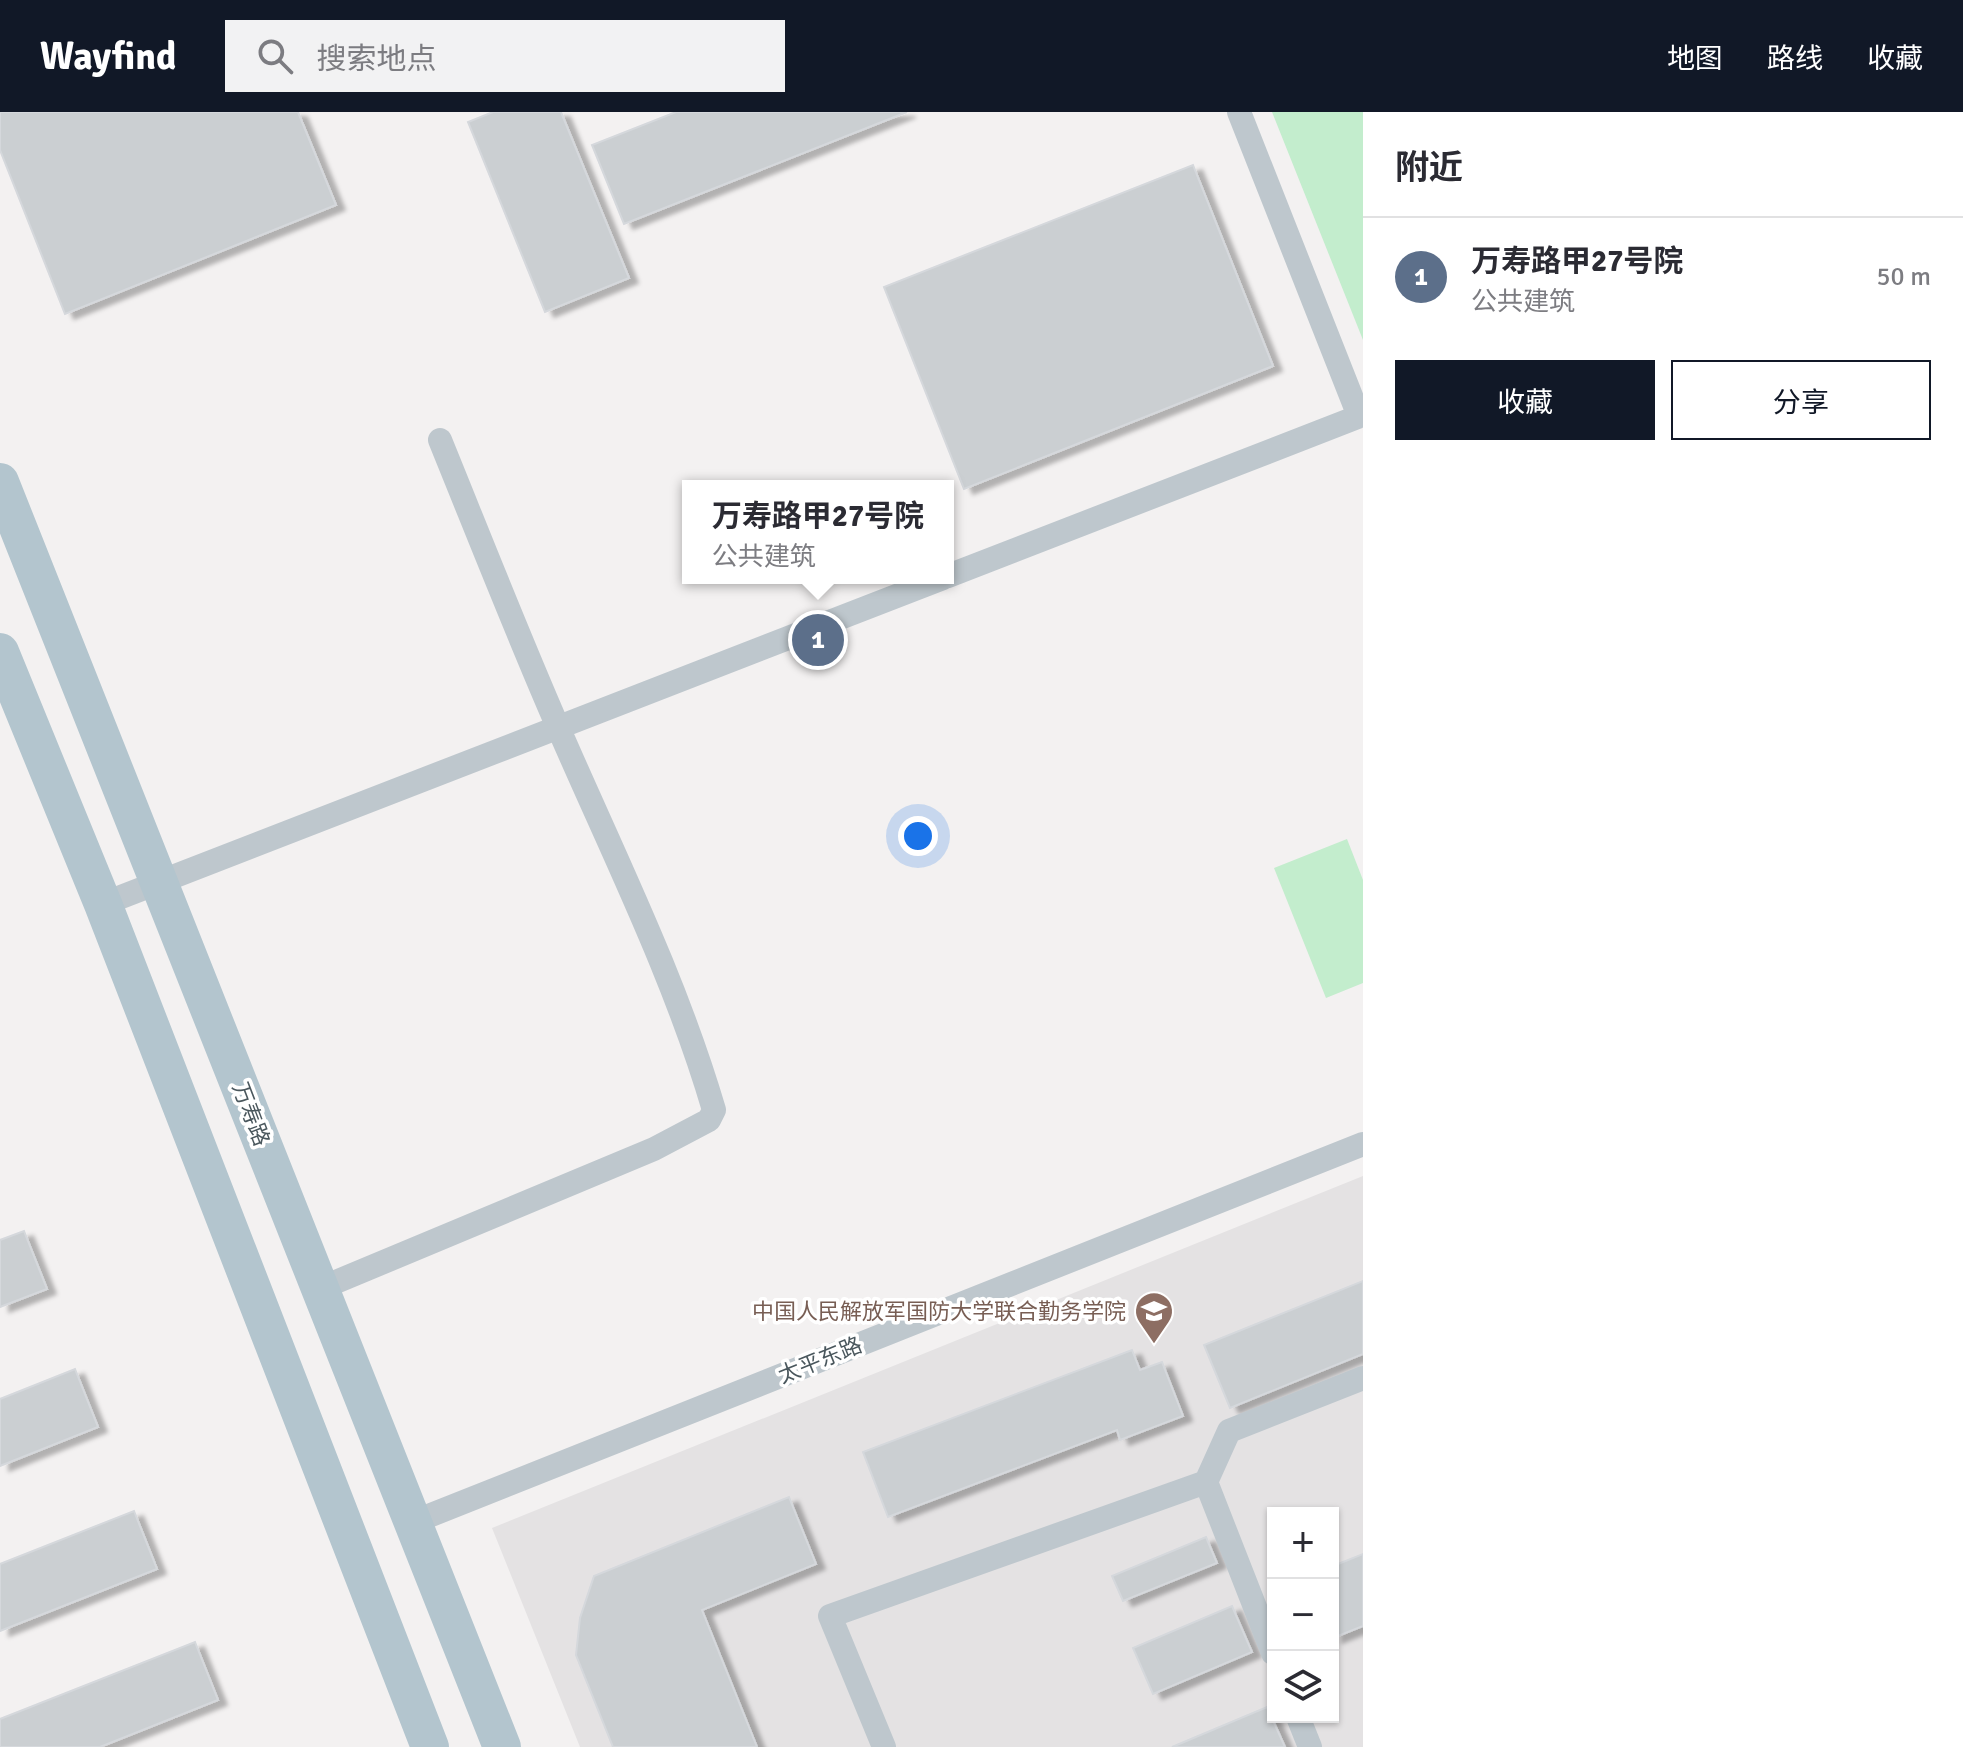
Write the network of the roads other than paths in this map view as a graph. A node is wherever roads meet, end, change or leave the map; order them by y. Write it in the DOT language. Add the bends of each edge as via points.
graph roads {
  1 [pos="1239,112"];
  2 [pos="1361,415"];
  3 [pos="440,440"];
  4 [pos="0,482"];
  5 [pos="954,573"];
  6 [pos="927,584"];
  7 [pos="0,652"];
  8 [pos="558,727"];
  9 [pos="161,881"];
  10 [pos="103,904"];
  11 [pos="1363,1144"];
  12 [pos="319,1289"];
  13 [pos="1363,1378"];
  14 [pos="1206,1482"];
  15 [pos="411,1523"];
  16 [pos="1272,1651"];
  17 [pos="1300,1723"];
  18 [pos="430,1747"];
  19 [pos="502,1747"];
  20 [pos="884,1747"];
  21 [pos="1310,1747"];
  1 -- 2 [label="street"];
  2 -- 5 [label="street"];
  3 -- 8 [label="street"];
  4 -- 9 [label="main road, 万寿路"];
  6 -- 8 [label="street"];
  7 -- 10 [label="main road"];
  8 -- 9 [label="street"];
  8 -- 12 [label="street" via="635,893 697,1051 714,1110 709,1120 654,1149"];
  9 -- 10 [label="street"];
  9 -- 12 [label="main road, 万寿路"];
  10 -- 18 [label="main road"];
  11 -- 15 [label="street, 太平东路"];
  12 -- 15 [label="main road, 万寿路"];
  13 -- 14 [label="street" via="1229,1431"];
  14 -- 16 [label="street"];
  14 -- 20 [label="street" via="830,1616"];
  15 -- 19 [label="main road, 万寿路"];
  17 -- 21 [label="street"];
}
